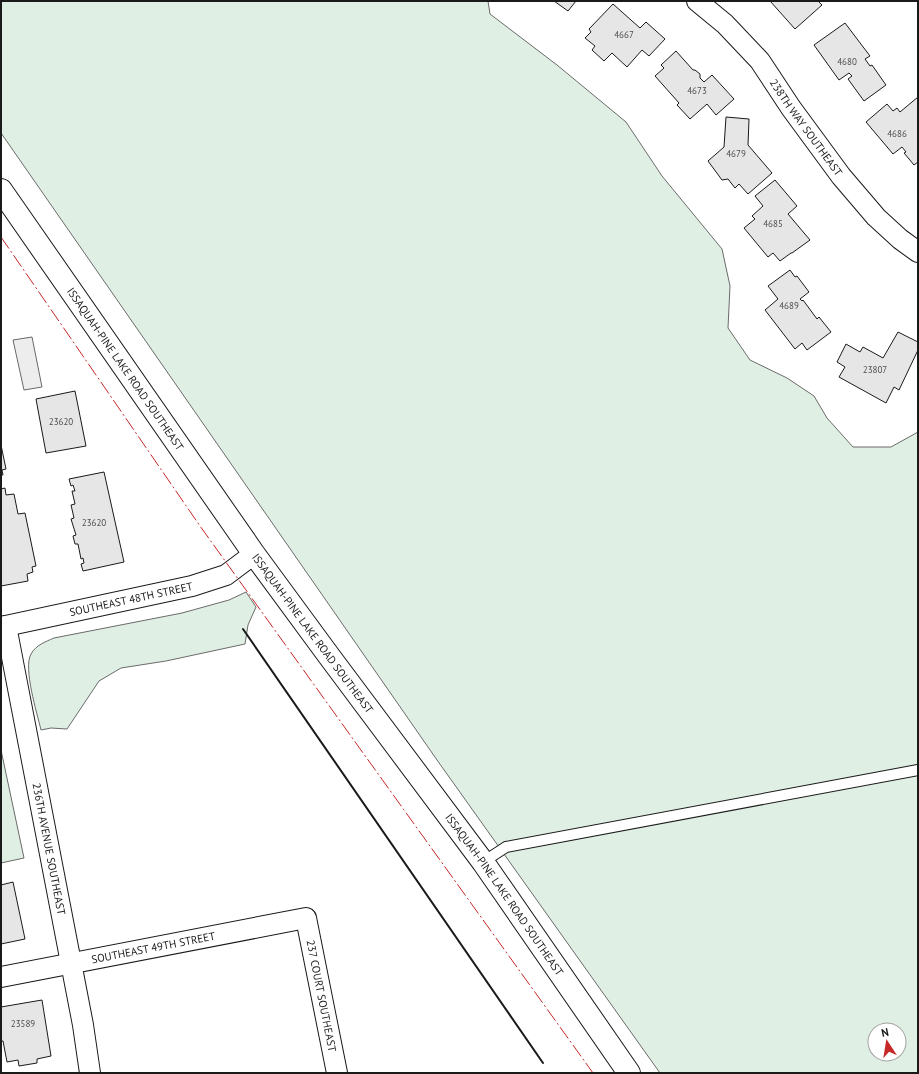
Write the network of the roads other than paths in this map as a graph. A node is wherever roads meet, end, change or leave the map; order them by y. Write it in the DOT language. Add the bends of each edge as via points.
graph roads {
  1 [pos="697,1"];
  2 [pos="1,190"];
  3 [pos="918,252"];
  4 [pos="254,554"];
  5 [pos="3,626"];
  6 [pos="918,770"];
  7 [pos="483,862"];
  8 [pos="306,918"];
  9 [pos="70,963"];
  10 [pos="1,976"];
  11 [pos="90,1073"];
  12 [pos="337,1073"];
  13 [pos="629,1073"];
  1 -- 3 [label="street, 238TH WAY SOUTHEAST" via="725,24 760,60 791,108 841,176 876,217"];
  2 -- 4 [label="main road, ISSAQUAH-PINE LAKE ROAD SOUTHEAST"];
  4 -- 5 [label="street, SOUTHEAST 48TH STREET" via="226,574 192,586"];
  4 -- 7 [label="main road, ISSAQUAH-PINE LAKE ROAD SOUTHEAST"];
  5 -- 9 [label="street, 236TH AVENUE SOUTHEAST"];
  6 -- 7 [label="lane" via="506,847"];
  7 -- 13 [label="main road, ISSAQUAH-PINE LAKE ROAD SOUTHEAST"];
  8 -- 9 [label="street, SOUTHEAST 49TH STREET"];
  8 -- 12 [label="street, 237 COURT SOUTHEAST"];
  9 -- 10 [label="street, SOUTHEAST 49TH STREET"];
  9 -- 11 [label="street, 236TH AVENUE SOUTHEAST"];
}
